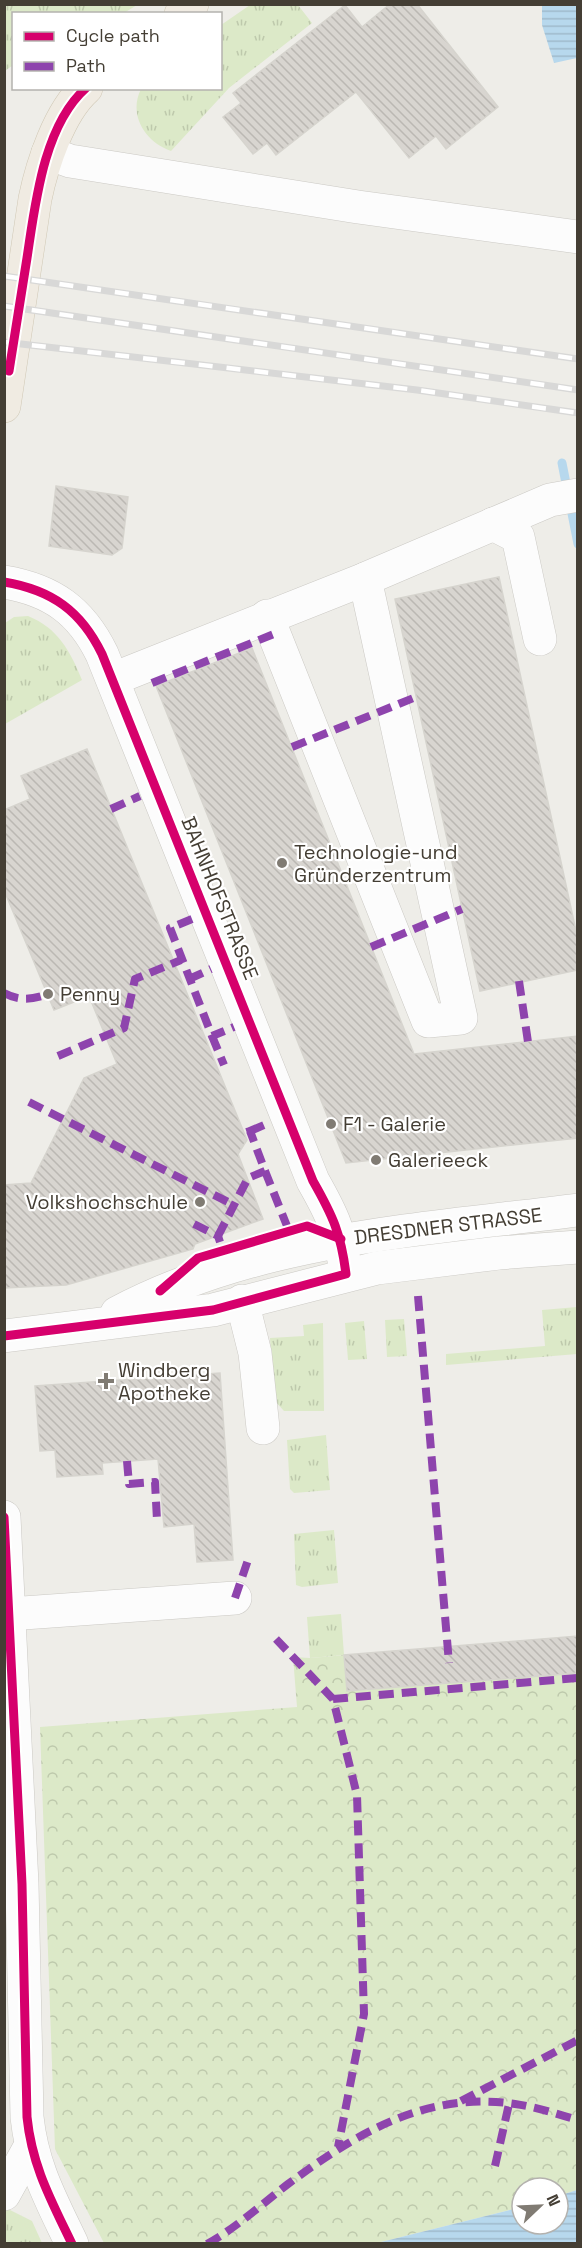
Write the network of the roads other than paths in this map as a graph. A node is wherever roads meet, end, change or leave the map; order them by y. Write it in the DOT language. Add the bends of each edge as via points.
graph roads {
  1 [pos="84,90"];
  2 [pos="48,153"];
  3 [pos="578,237"];
  4 [pos="4,406"];
  5 [pos="564,498"];
  6 [pos="493,524"];
  7 [pos="365,579"];
  8 [pos="4,582"];
  9 [pos="267,616"];
  10 [pos="540,639"];
  11 [pos="113,679"];
  12 [pos="578,1210"];
  13 [pos="341,1239"];
  14 [pos="578,1247"];
  15 [pos="345,1274"];
  16 [pos="242,1301"];
  17 [pos="99,1323"];
  18 [pos="4,1336"];
  19 [pos="262,1428"];
  20 [pos="4,1517"];
  21 [pos="235,1598"];
  22 [pos="9,1614"];
  23 [pos="30,2147"];
  24 [pos="4,2194"];
  25 [pos="72,2244"];
  1 -- 2 [label="main road"];
  2 -- 3 [label="street" via="70,161 358,207"];
  2 -- 4 [label="main road" via="35,199"];
  5 -- 6 [label="street"];
  6 -- 7 [label="street"];
  6 -- 10 [label="street" via="518,537"];
  7 -- 9 [label="street"];
  7 -- 9 [label="street" via="461,1018 428,1021"];
  8 -- 11 [label="street, BAHNHOFSTRASSE" via="45,594 74,613 91,630"];
  9 -- 11 [label="street"];
  11 -- 13 [label="street, BAHNHOFSTRASSE" via="313,1181"];
  12 -- 13 [label="street, DRESDNER STRASSE"];
  13 -- 15 [label="street, BAHNHOFSTRASSE"];
  13 -- 17 [label="street, DRESDNER STRASSE" via="267,1256 160,1291"];
  14 -- 15 [label="street, DRESDNER STRASSE" via="454,1258"];
  15 -- 16 [label="street, DRESDNER STRASSE"];
  16 -- 17 [label="street, DRESDNER STRASSE" via="213,1310"];
  16 -- 19 [label="street" via="255,1353"];
  17 -- 18 [label="street"];
  20 -- 22 [label="street"];
  21 -- 22 [label="street"];
  22 -- 23 [label="street"];
  23 -- 24 [label="street"];
  23 -- 25 [label="street"];
}
